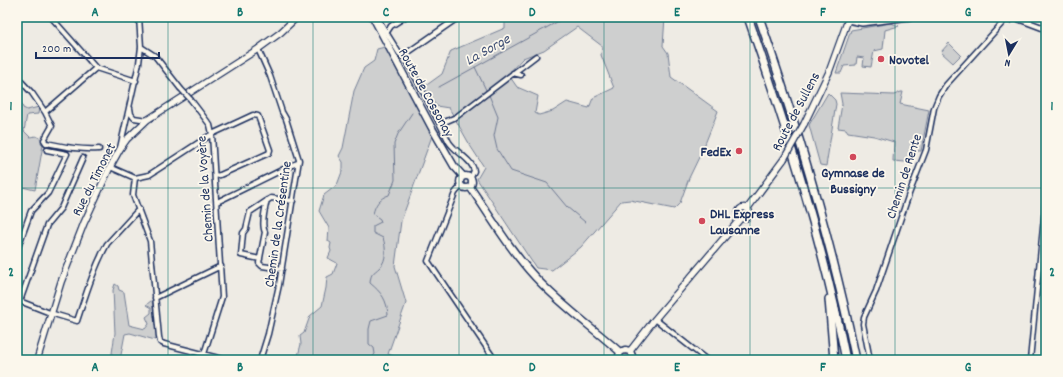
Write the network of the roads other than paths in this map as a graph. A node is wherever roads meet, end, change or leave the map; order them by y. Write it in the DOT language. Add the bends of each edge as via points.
graph roads {
  1 [pos="51,17"];
  2 [pos="139,17"];
  3 [pos="297,17"];
  4 [pos="405,17"];
  5 [pos="459,17"];
  6 [pos="748,17"];
  7 [pos="759,17"];
  8 [pos="910,17"];
  9 [pos="1014,17"];
  10 [pos="375,18"];
  11 [pos="849,18"];
  12 [pos="1005,18"];
  13 [pos="1046,29"];
  14 [pos="387,32"];
  15 [pos="141,47"];
  16 [pos="258,49"];
  17 [pos="536,56"];
  18 [pos="406,57"];
  19 [pos="96,68"];
  20 [pos="513,74"];
  21 [pos="521,75"];
  22 [pos="17,77"];
  23 [pos="136,81"];
  24 [pos="130,108"];
  25 [pos="45,112"];
  26 [pos="147,120"];
  27 [pos="440,124"];
  28 [pos="212,134"];
  29 [pos="99,149"];
  30 [pos="120,149"];
  31 [pos="47,150"];
  32 [pos="83,158"];
  33 [pos="298,163"];
  34 [pos="110,167"];
  35 [pos="215,176"];
  36 [pos="463,176"];
  37 [pos="470,177"];
  38 [pos="135,178"];
  39 [pos="461,186"];
  40 [pos="470,187"];
  41 [pos="1046,197"];
  42 [pos="267,200"];
  43 [pos="293,201"];
  44 [pos="216,202"];
  45 [pos="139,209"];
  46 [pos="17,250"];
  47 [pos="260,259"];
  48 [pos="221,266"];
  49 [pos="282,269"];
  50 [pos="826,274"];
  51 [pos="155,298"];
  52 [pos="18,300"];
  53 [pos="50,313"];
  54 [pos="655,319"];
  55 [pos="630,351"];
  56 [pos="620,352"];
  57 [pos="204,354"];
  58 [pos="37,360"];
  59 [pos="226,360"];
  60 [pos="260,360"];
  61 [pos="495,360"];
  62 [pos="620,360"];
  63 [pos="632,360"];
  64 [pos="707,360"];
  65 [pos="834,360"];
  66 [pos="846,360"];
  67 [pos="856,360"];
  68 [pos="870,360"];
  69 [pos="1030,360"];
  1 -- 19 [label="street"];
  2 -- 15 [label="street"];
  3 -- 16 [label="main road, Rue du Timonet"];
  4 -- 14 [label="street" via="391,26"];
  5 -- 18 [label="street" via="410,51"];
  6 -- 50 [label="highway" via="793,153"];
  7 -- 67 [label="highway" via="818,204"];
  8 -- 11 [label="street" via="862,23"];
  9 -- 12 [label="street" via="1011,20"];
  9 -- 13 [label="street"];
  10 -- 14 [label="street"];
  10 -- 36 [label="main road, Route de Cossonay" via="433,130 454,166"];
  11 -- 54 [label="main road, Route de Sullens, bridge" via="829,72 784,159 747,209 739,210 741,218"];
  12 -- 68 [label="street, Chemin de Rente" via="946,85 934,108 926,150 876,291 864,317"];
  14 -- 18 [label="street" via="399,53"];
  15 -- 23 [label="street"];
  15 -- 28 [label="street, Chemin de la Voyère, bridge" via="156,56 210,125"];
  16 -- 26 [label="main road, Rue du Timonet"];
  16 -- 33 [label="street, Chemin de la Crésentine" via="286,119"];
  17 -- 20 [label="street"];
  18 -- 27 [label="street"];
  19 -- 23 [label="street"];
  19 -- 25 [label="street"];
  20 -- 21 [label="street"];
  20 -- 27 [label="street" via="456,117"];
  22 -- 25 [label="street"];
  23 -- 24 [label="street"];
  24 -- 26 [label="street" via="134,118"];
  24 -- 30 [label="street"];
  25 -- 29 [label="street" via="52,126 44,140 46,143 80,150"];
  26 -- 30 [label="main road, Rue du Timonet"];
  27 -- 37 [label="street" via="453,148 472,165 474,171"];
  28 -- 35 [label="street, Chemin de la Voyère"];
  28 -- 35 [label="street" via="255,114 270,150 267,155"];
  28 -- 38 [label="street" via="156,171"];
  30 -- 34 [label="main road, Rue du Timonet"];
  31 -- 46 [label="street" via="67,154 48,193 31,211"];
  32 -- 52 [label="street" via="61,208 47,225"];
  33 -- 43 [label="street, Chemin de la Crésentine"];
  33 -- 44 [label="street"];
  34 -- 38 [label="street"];
  34 -- 53 [label="main road, Rue du Timonet" via="84,223"];
  35 -- 44 [label="street, Chemin de la Voyère"];
  36 -- 37 [label="main road"];
  36 -- 39 [label="main road" via="460,180"];
  37 -- 40 [label="main road" via="473,182"];
  38 -- 45 [label="street" via="133,195"];
  39 -- 40 [label="main road"];
  39 -- 61 [label="street" via="428,261"];
  40 -- 56 [label="main road" via="535,278"];
  41 -- 69 [label="street"];
  42 -- 43 [label="street" via="271,198"];
  42 -- 47 [label="street"];
  42 -- 47 [label="street" via="250,212 243,233 241,255"];
  43 -- 49 [label="street, Chemin de la Crésentine"];
  44 -- 48 [label="street, Chemin de la Voyère"];
  45 -- 51 [label="street" via="150,240"];
  45 -- 53 [label="street" via="107,244 94,270 78,321"];
  47 -- 49 [label="street" via="259,263 262,266"];
  48 -- 51 [label="street"];
  48 -- 57 [label="street, Chemin de la Voyère" via="222,297"];
  49 -- 60 [label="street, Chemin de la Crésentine" via="275,307"];
  50 -- 65 [label="highway"];
  50 -- 66 [label="highway"];
  51 -- 57 [label="street" via="160,342"];
  52 -- 53 [label="street"];
  53 -- 58 [label="main road, Rue du Timonet"];
  54 -- 55 [label="main road"];
  54 -- 64 [label="street"];
  55 -- 56 [label="main road"];
  55 -- 63 [label="main road"];
  56 -- 62 [label="main road"];
  57 -- 59 [label="street"];
}
